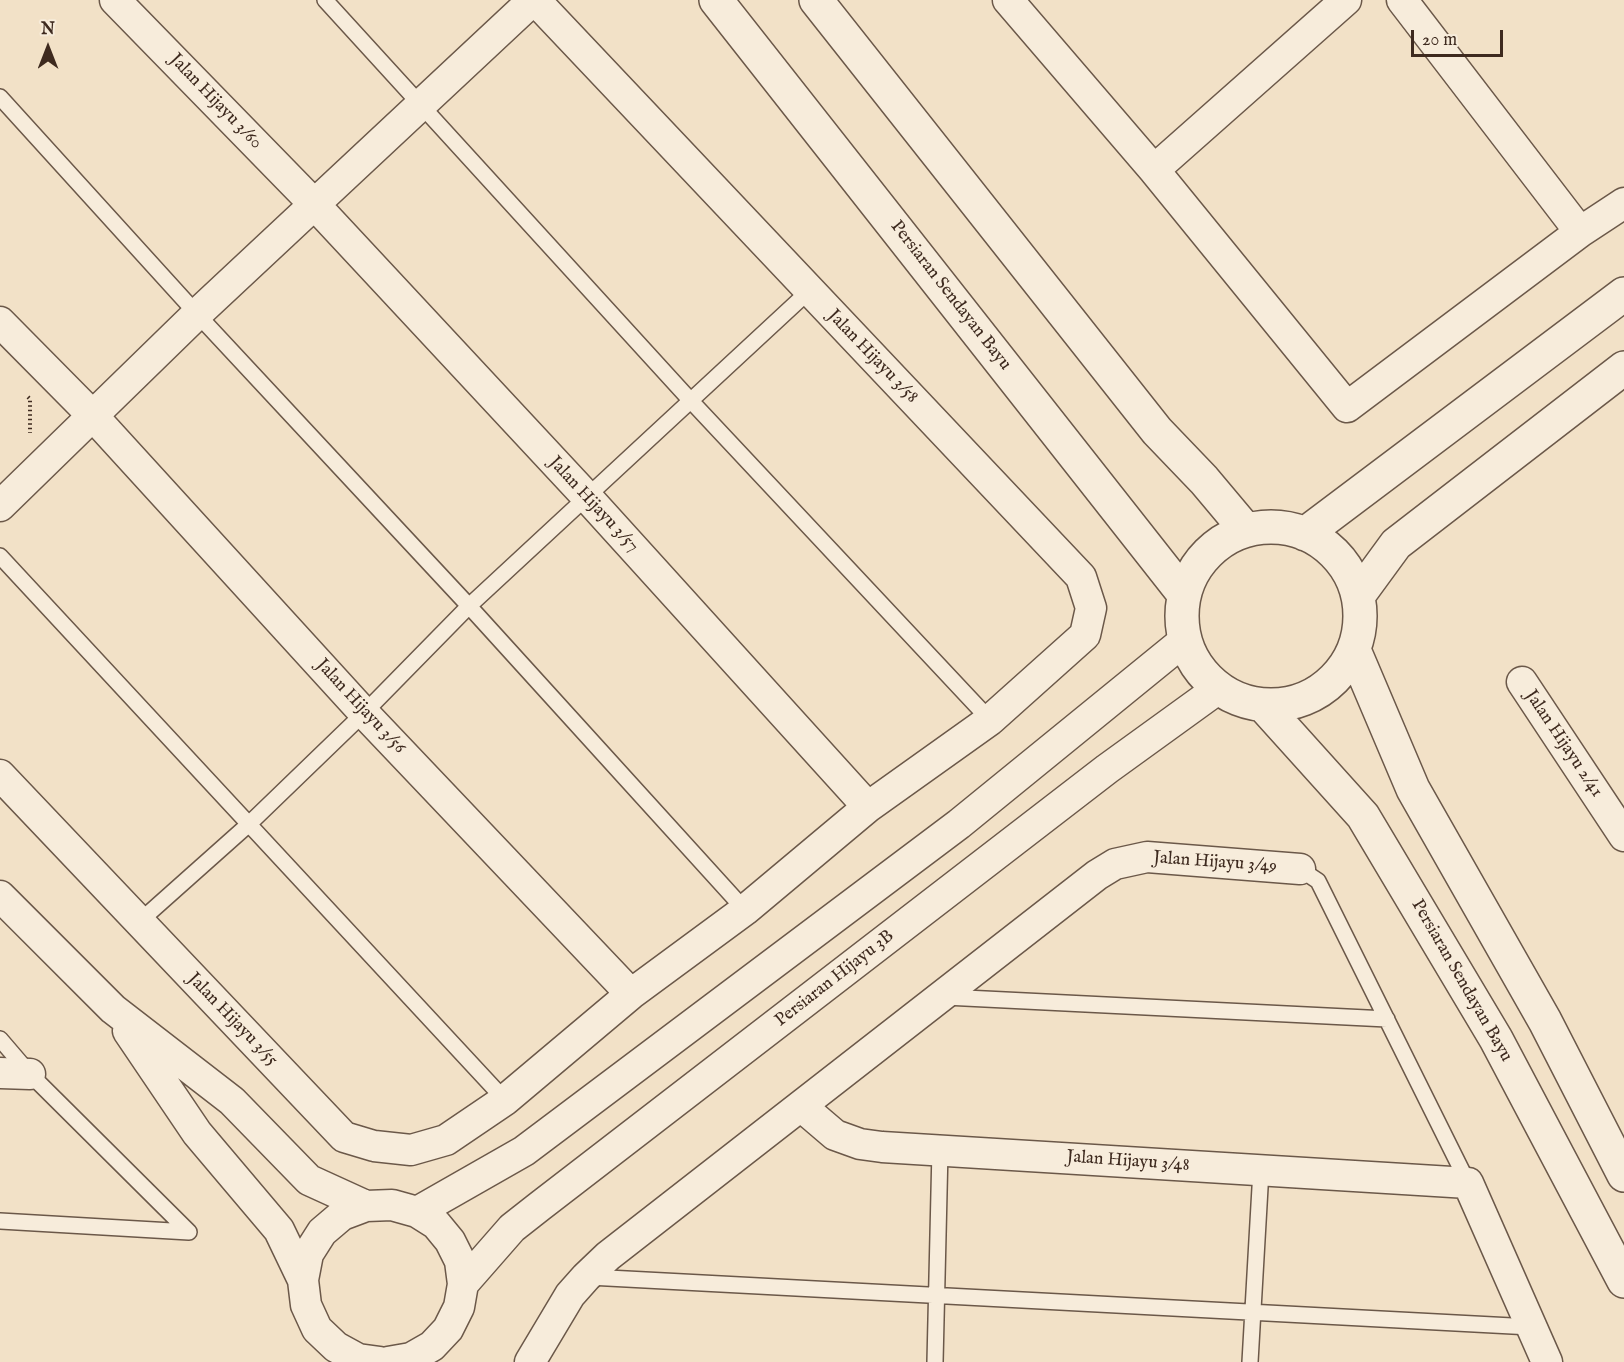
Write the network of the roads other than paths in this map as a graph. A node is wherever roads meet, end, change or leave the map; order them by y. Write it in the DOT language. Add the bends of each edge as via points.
graph roads {
  1 [pos="115,0"];
  2 [pos="325,0"];
  3 [pos="534,0"];
  4 [pos="716,0"];
  5 [pos="816,0"];
  6 [pos="1008,0"];
  7 [pos="1346,0"];
  8 [pos="1402,0"];
  9 [pos="0,97"];
  10 [pos="422,105"];
  11 [pos="1154,170"];
  12 [pos="1624,203"];
  13 [pos="315,205"];
  14 [pos="1580,232"];
  15 [pos="809,291"];
  16 [pos="1624,294"];
  17 [pos="197,314"];
  18 [pos="0,322"];
  19 [pos="1624,368"];
  20 [pos="691,401"];
  21 [pos="93,416"];
  22 [pos="587,497"];
  23 [pos="0,506"];
  24 [pos="1246,530"];
  25 [pos="1305,534"];
  26 [pos="0,556"];
  27 [pos="1183,593"];
  28 [pos="1358,596"];
  29 [pos="469,606"];
  30 [pos="1185,640"];
  31 [pos="1354,650"];
  32 [pos="1522,682"];
  33 [pos="1219,688"];
  34 [pos="1263,705"];
  35 [pos="364,712"];
  36 [pos="990,720"];
  37 [pos="0,775"];
  38 [pos="868,807"];
  39 [pos="249,824"];
  40 [pos="1624,836"];
  41 [pos="1300,869"];
  42 [pos="0,896"];
  43 [pos="745,910"];
  44 [pos="139,922"];
  45 [pos="631,994"];
  46 [pos="942,997"];
  47 [pos="113,1009"];
  48 [pos="1387,1019"];
  49 [pos="0,1039"];
  50 [pos="0,1073"];
  51 [pos="30,1074"];
  52 [pos="505,1100"];
  53 [pos="801,1106"];
  54 [pos="940,1150"];
  55 [pos="1261,1170"];
  56 [pos="1624,1175"];
  57 [pos="1467,1183"];
  58 [pos="366,1206"];
  59 [pos="417,1212"];
  60 [pos="0,1221"];
  61 [pos="586,1277"];
  62 [pos="303,1280"];
  63 [pos="1624,1281"];
  64 [pos="463,1284"];
  65 [pos="936,1295"];
  66 [pos="1253,1312"];
  67 [pos="1531,1327"];
  68 [pos="403,1360"];
  69 [pos="366,1361"];
  70 [pos="530,1362"];
  71 [pos="935,1362"];
  72 [pos="1250,1362"];
  73 [pos="1547,1362"];
  1 -- 13 [label="street, Jalan Hijayu 3/60"];
  2 -- 10 [label="lane"];
  3 -- 10 [label="street"];
  3 -- 15 [label="street, Jalan Hijayu 3/58"];
  4 -- 27 [label="street, Persiaran Sendayan Bayu"];
  5 -- 24 [label="street" via="1157,431"];
  6 -- 11 [label="street"];
  7 -- 11 [label="street"];
  8 -- 14 [label="street"];
  9 -- 17 [label="lane"];
  10 -- 13 [label="street"];
  10 -- 20 [label="lane"];
  11 -- 14 [label="street" via="1347,407"];
  12 -- 14 [label="street"];
  13 -- 17 [label="street"];
  13 -- 22 [label="street, Jalan Hijayu 3/57"];
  15 -- 20 [label="lane"];
  15 -- 36 [label="street, Jalan Hijayu 3/58" via="1081,577 1091,608 1085,635"];
  16 -- 25 [label="street"];
  17 -- 21 [label="street"];
  17 -- 29 [label="lane"];
  18 -- 21 [label="street, Jalan Hijayu 3/56"];
  19 -- 28 [label="street" via="1396,544"];
  20 -- 22 [label="lane"];
  20 -- 36 [label="lane"];
  21 -- 23 [label="street"];
  21 -- 35 [label="street, Jalan Hijayu 3/56"];
  22 -- 29 [label="lane"];
  22 -- 38 [label="street, Jalan Hijayu 3/57"];
  24 -- 25 [label="street" via="1276,527"];
  24 -- 27 [label="street" via="1218,543 1197,566"];
  25 -- 28 [label="street" via="1330,550 1348,571"];
  26 -- 39 [label="lane"];
  27 -- 30 [label="street" via="1181,624"];
  28 -- 31 [label="street" via="1360,623"];
  29 -- 35 [label="lane"];
  29 -- 43 [label="lane"];
  30 -- 33 [label="street" via="1201,671"];
  30 -- 59 [label="street" via="959,824 524,1151"];
  31 -- 34 [label="street" via="1339,674 1318,692 1291,703"];
  31 -- 56 [label="street" via="1413,789 1545,1021"];
  32 -- 40 [label="street, Jalan Hijayu 2/41"];
  33 -- 34 [label="street" via="1232,697"];
  33 -- 64 [label="street, Persiaran Hijayu 3B" via="1098,776 512,1228"];
  34 -- 63 [label="street, Persiaran Sendayan Bayu" via="1363,816 1496,1039"];
  35 -- 39 [label="lane"];
  35 -- 45 [label="street, Jalan Hijayu 3/56"];
  36 -- 38 [label="street, Jalan Hijayu 3/58"];
  37 -- 44 [label="street, Jalan Hijayu 3/55"];
  38 -- 43 [label="street, Jalan Hijayu 3/58"];
  39 -- 44 [label="lane"];
  39 -- 52 [label="lane"];
  41 -- 46 [label="street, Jalan Hijayu 3/49" via="1147,857 1115,864"];
  41 -- 48 [label="lane" via="1318,881"];
  42 -- 47 [label="street"];
  43 -- 45 [label="street, Jalan Hijayu 3/55"];
  44 -- 52 [label="street, Jalan Hijayu 3/55" via="344,1137 374,1146 411,1150 446,1140"];
  45 -- 52 [label="street, Jalan Hijayu 3/55"];
  46 -- 48 [label="lane"];
  46 -- 53 [label="street, Jalan Hijayu 3/49"];
  47 -- 58 [label="street" via="232,1101 309,1180"];
  47 -- 62 [label="street" via="197,1133 279,1230"];
  48 -- 57 [label="lane"];
  49 -- 51 [label="lane"];
  50 -- 51 [label="street"];
  51 -- 60 [label="lane" via="189,1232"];
  53 -- 54 [label="street, Jalan Hijayu 3/48" via="835,1135 860,1144"];
  53 -- 61 [label="street, Jalan Hijayu 3/49"];
  54 -- 55 [label="street, Jalan Hijayu 3/48"];
  54 -- 65 [label="lane"];
  55 -- 57 [label="street, Jalan Hijayu 3/48"];
  55 -- 66 [label="lane"];
  57 -- 67 [label="street"];
  58 -- 59 [label="street" via="392,1205"];
  58 -- 62 [label="street" via="342,1215 322,1232 308,1254"];
  59 -- 64 [label="street" via="436,1224 450,1241 460,1262"];
  61 -- 65 [label="lane"];
  61 -- 70 [label="street, Jalan Hijayu 3/49" via="570,1295"];
  62 -- 69 [label="street" via="306,1305 317,1329 336,1347"];
  64 -- 68 [label="street" via="459,1308 448,1329 432,1346"];
  65 -- 66 [label="lane"];
  65 -- 71 [label="lane"];
  66 -- 67 [label="lane"];
  66 -- 72 [label="lane"];
  67 -- 73 [label="street"];
}
